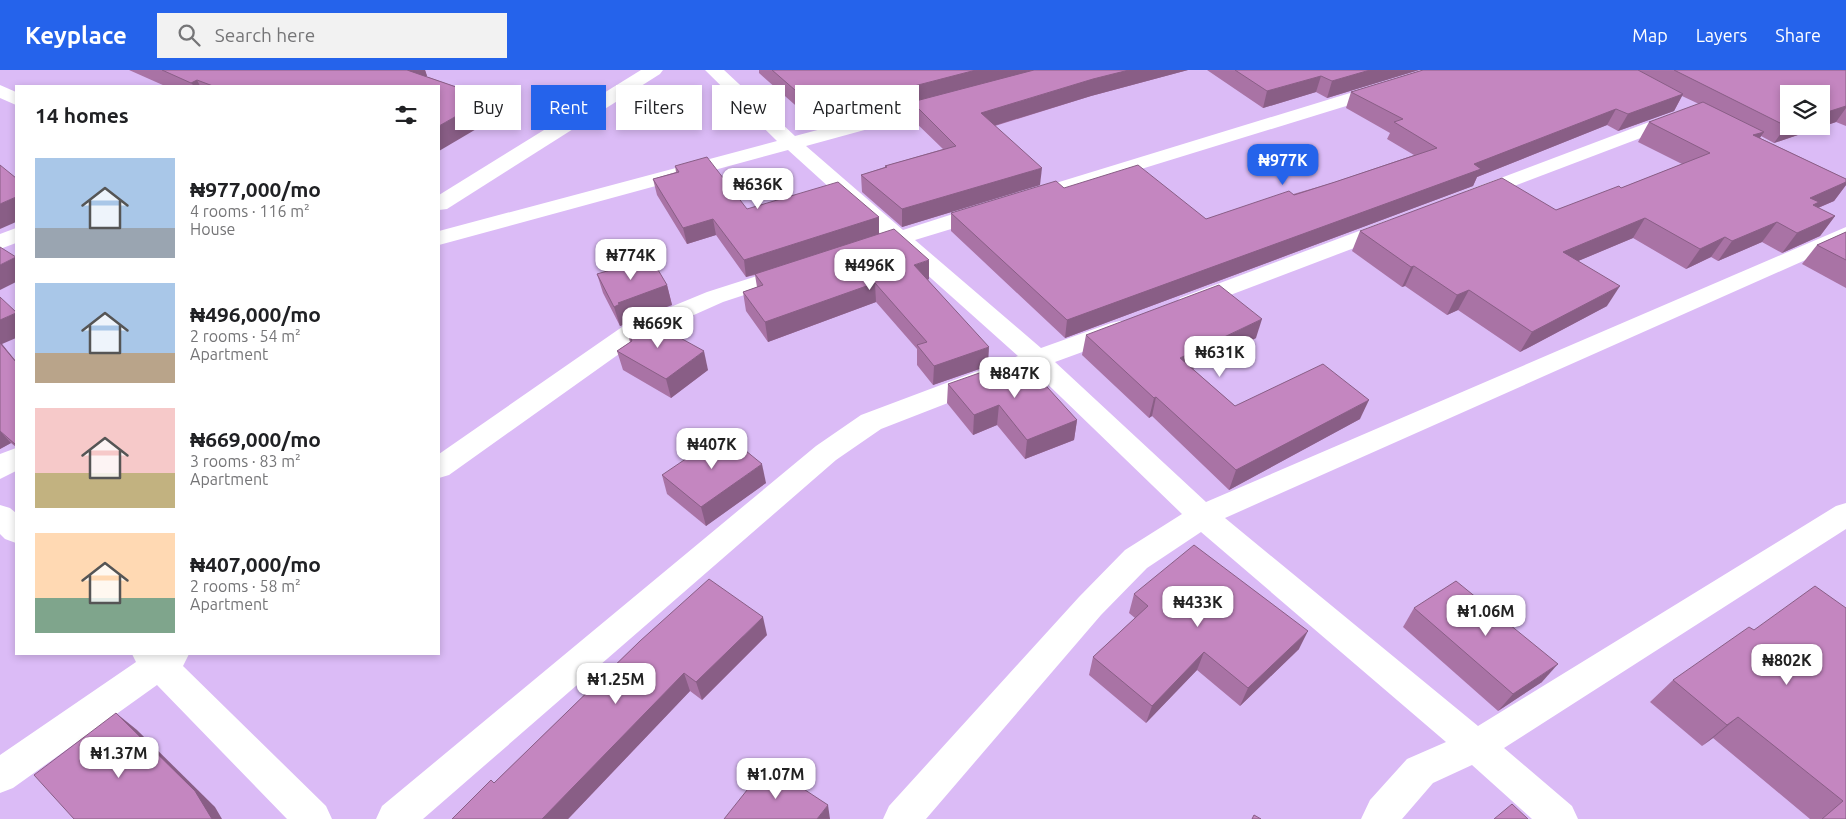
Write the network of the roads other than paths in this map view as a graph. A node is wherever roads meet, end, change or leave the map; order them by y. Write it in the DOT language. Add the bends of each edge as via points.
graph roads {
  1 [pos="654,70"];
  2 [pos="714,70"];
  3 [pos="1444,70"];
  4 [pos="0,91"];
  5 [pos="971,95"];
  6 [pos="15,98"];
  7 [pos="1667,98"];
  8 [pos="15,107"];
  9 [pos="0,113"];
  10 [pos="792,144"];
  11 [pos="1453,202"];
  12 [pos="440,203"];
  13 [pos="1416,216"];
  14 [pos="1846,234"];
  15 [pos="15,235"];
  16 [pos="440,238"];
  17 [pos="900,238"];
  18 [pos="0,242"];
  19 [pos="863,249"];
  20 [pos="807,267"];
  21 [pos="1167,311"];
  22 [pos="1139,321"];
  23 [pos="1038,360"];
  24 [pos="15,459"];
  25 [pos="440,467"];
  26 [pos="0,468"];
  27 [pos="1846,514"];
  28 [pos="0,516"];
  29 [pos="1202,516"];
  30 [pos="15,530"];
  31 [pos="160,657"];
  32 [pos="1476,746"];
  33 [pos="0,776"];
  34 [pos="314,819"];
  35 [pos="395,819"];
  36 [pos="902,819"];
  37 [pos="1380,819"];
  38 [pos="1558,819"];
  1 -- 12 [label="street"];
  2 -- 10 [label="street"];
  3 -- 17 [label="street"];
  4 -- 6 [label="street"];
  5 -- 10 [label="street"];
  7 -- 11 [label="street" via="1697,114"];
  8 -- 9 [label="street"];
  10 -- 16 [label="street"];
  10 -- 17 [label="street"];
  13 -- 21 [label="street"];
  14 -- 29 [label="street"];
  15 -- 18 [label="street"];
  17 -- 19 [label="street"];
  17 -- 23 [label="street"];
  20 -- 25 [label="street" via="715,296 631,333"];
  22 -- 23 [label="street"];
  23 -- 29 [label="street"];
  23 -- 35 [label="street" via="871,422 826,453"];
  24 -- 26 [label="street"];
  27 -- 32 [label="street"];
  28 -- 30 [label="street"];
  29 -- 32 [label="street"];
  29 -- 36 [label="street" via="1136,559 1090,606"];
  31 -- 33 [label="street"];
  31 -- 34 [label="street"];
  32 -- 37 [label="street" via="1420,770"];
  32 -- 38 [label="street"];
}
